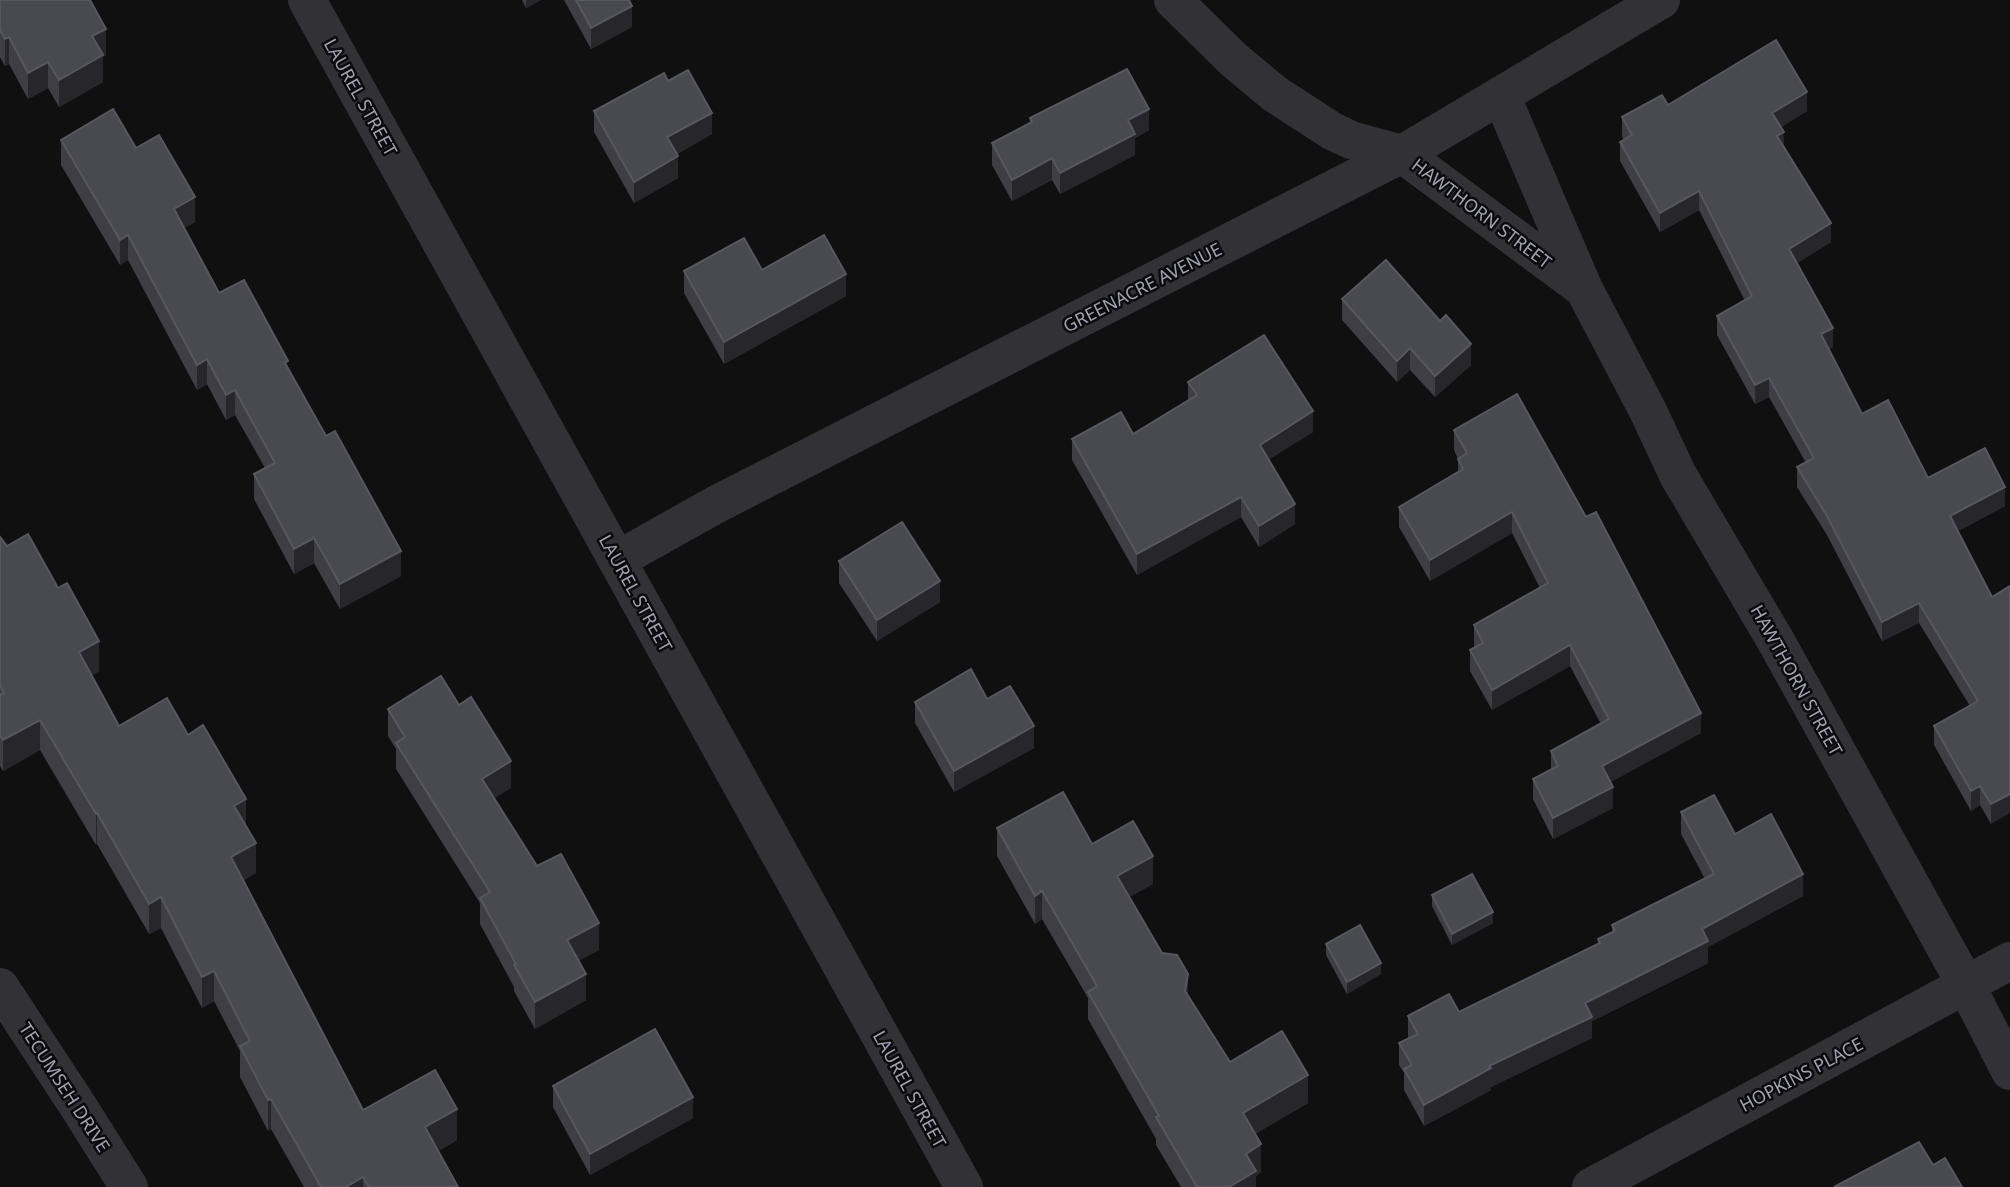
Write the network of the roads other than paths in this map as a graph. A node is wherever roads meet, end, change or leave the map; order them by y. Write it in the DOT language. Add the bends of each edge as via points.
graph roads {
  1 [pos="307,0"];
  2 [pos="1173,0"];
  3 [pos="1661,0"];
  4 [pos="1502,95"];
  5 [pos="1402,154"];
  6 [pos="1584,289"];
  7 [pos="617,560"];
  8 [pos="2010,961"];
  9 [pos="1966,985"];
  10 [pos="0,988"];
  11 [pos="2010,1071"];
  12 [pos="129,1187"];
  13 [pos="964,1187"];
  14 [pos="1591,1187"];
  1 -- 7 [label="street, LAUREL STREET"];
  2 -- 5 [label="street, HAWTHORN STREET" via="1275,94 1351,140"];
  3 -- 4 [label="street, GREENACRE AVENUE"];
  4 -- 5 [label="street, GREENACRE AVENUE"];
  4 -- 6 [label="street, HAWTHORN STREET"];
  5 -- 6 [label="street, HAWTHORN STREET"];
  5 -- 7 [label="street, GREENACRE AVENUE" via="730,497"];
  6 -- 9 [label="street, HAWTHORN STREET" via="1678,475 1777,643"];
  7 -- 13 [label="street, LAUREL STREET"];
  8 -- 9 [label="street, HOPKINS PLACE"];
  9 -- 11 [label="street, HAWTHORN STREET"];
  9 -- 14 [label="street, HOPKINS PLACE"];
  10 -- 12 [label="street, TECUMSEH DRIVE"];
}
